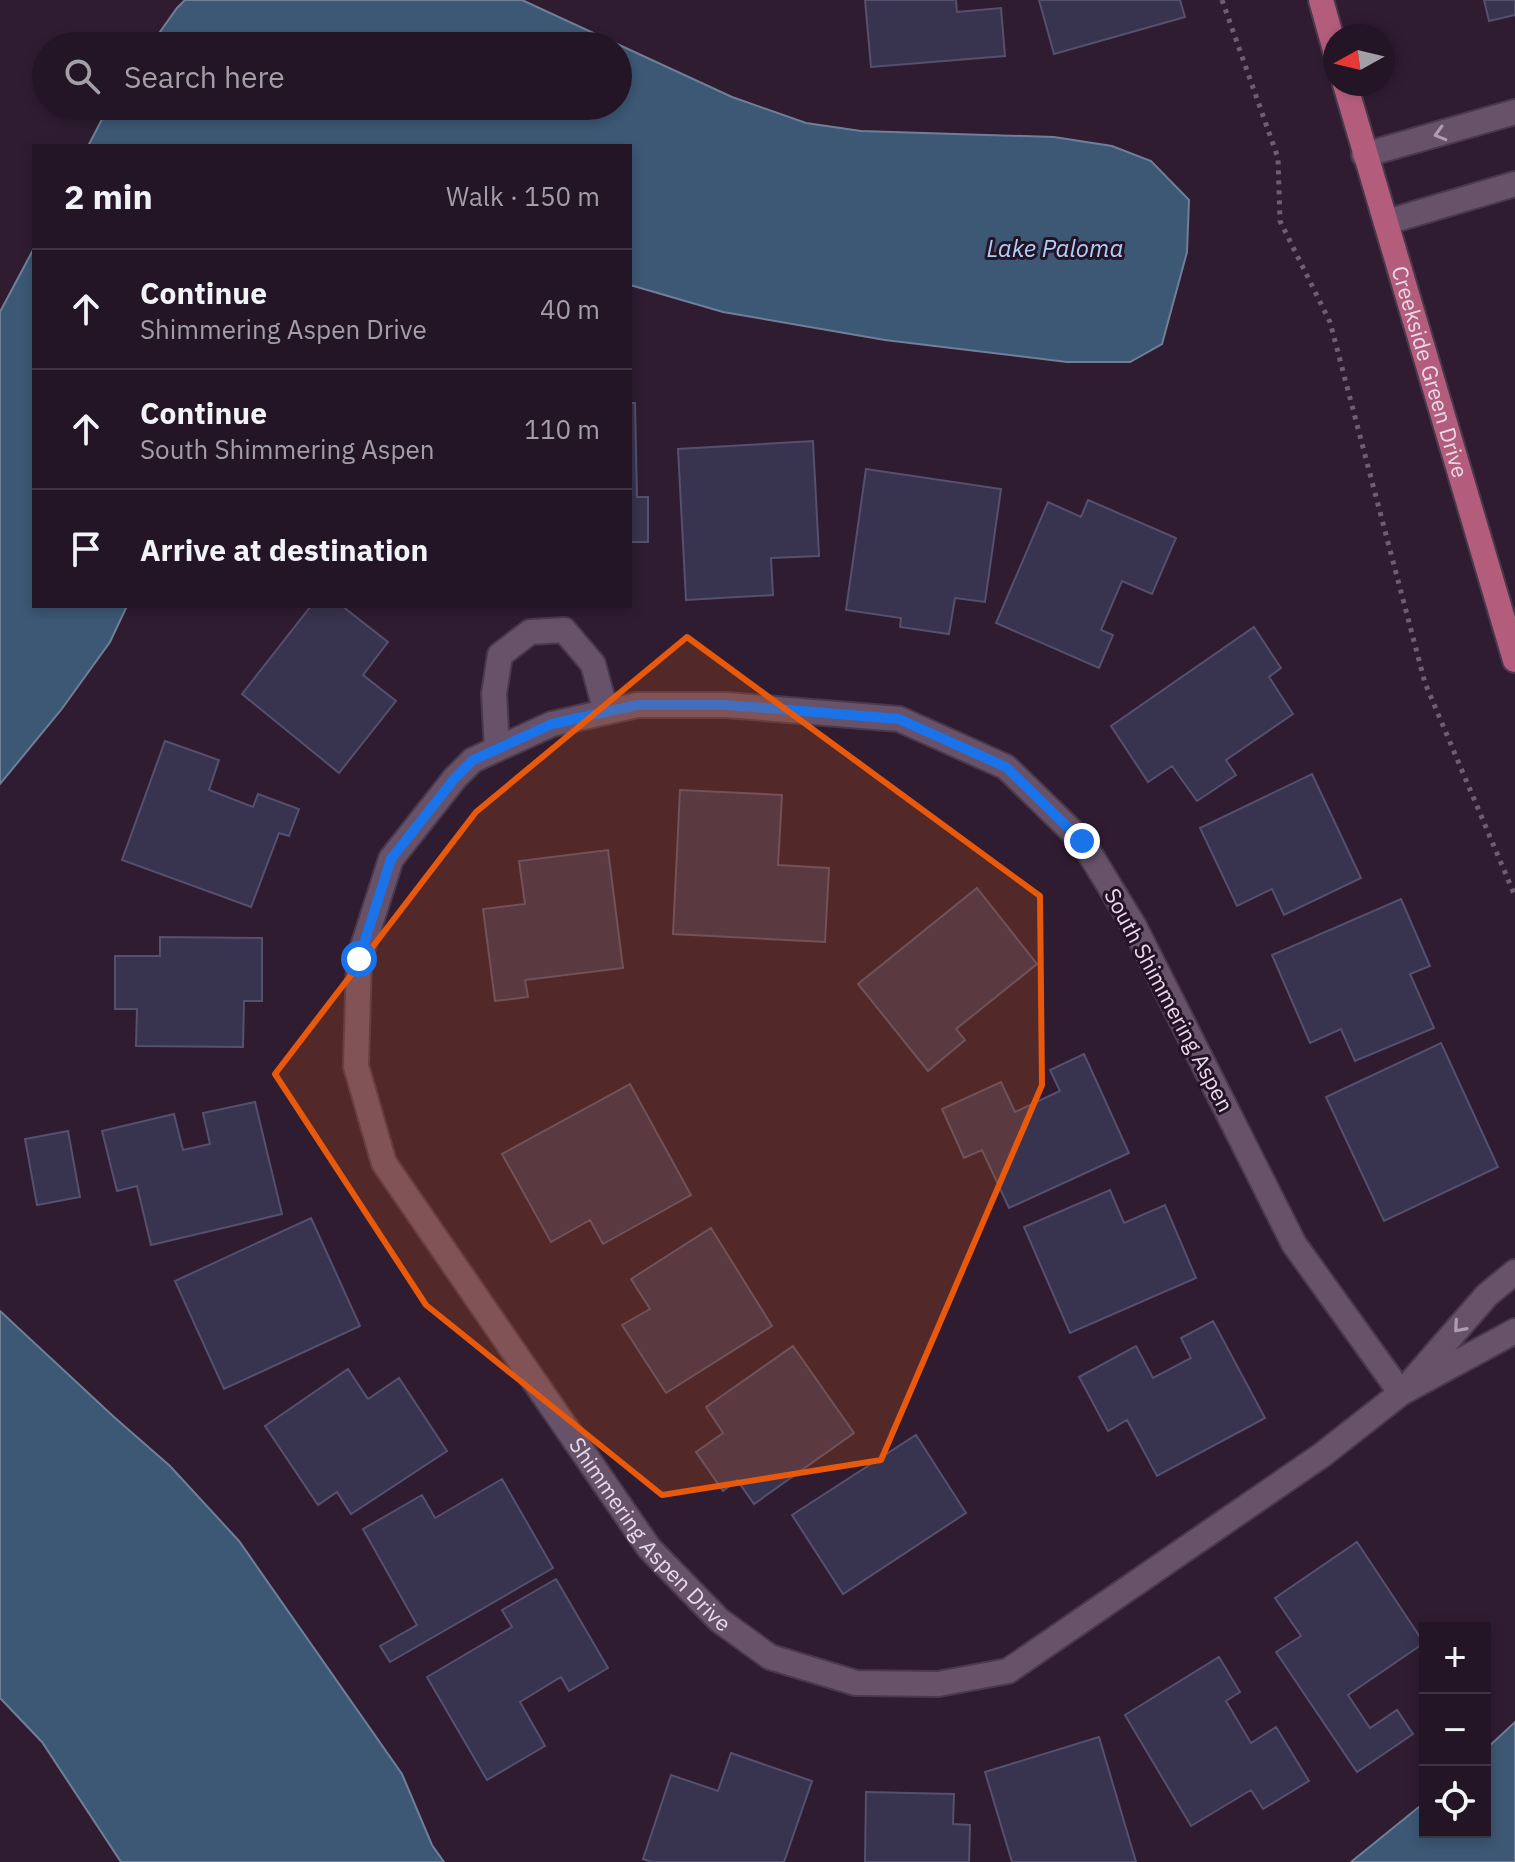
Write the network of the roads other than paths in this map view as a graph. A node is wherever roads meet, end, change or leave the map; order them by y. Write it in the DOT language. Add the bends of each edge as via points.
graph roads {
  1 [pos="1321,0"];
  2 [pos="1328,24"];
  3 [pos="1348,96"];
  4 [pos="1515,112"];
  5 [pos="1364,155"];
  6 [pos="1515,184"];
  7 [pos="1387,222"];
  8 [pos="1515,660"];
  9 [pos="606,712"];
  10 [pos="497,749"];
  11 [pos="473,760"];
  12 [pos="1515,1272"];
  13 [pos="1515,1331"];
  14 [pos="1401,1393"];
  1 -- 2 [label="main road"];
  3 -- 5 [label="main road, Creekside Green Drive"];
  4 -- 5 [label="street, one-way"];
  5 -- 7 [label="main road, Creekside Green Drive"];
  6 -- 7 [label="street"];
  7 -- 8 [label="main road, Creekside Green Drive"];
  9 -- 10 [label="street, South Shimmering Aspen" via="552,724"];
  9 -- 10 [label="street" via="593,664 564,630 530,632 500,655 494,694"];
  9 -- 14 [label="street, South Shimmering Aspen" via="637,705 727,705 899,719 1006,767 1082,841 1134,926 1294,1244"];
  10 -- 11 [label="street, South Shimmering Aspen"];
  11 -- 14 [label="street, Shimmering Aspen Drive" via="391,859 359,959 356,1066 384,1163 649,1548 719,1620 770,1657 856,1683 938,1684 1008,1671 1322,1455"];
  12 -- 14 [label="street, Shimmering Aspen Drive, one-way" via="1487,1295"];
  13 -- 14 [label="street, Shimmering Aspen Drive"];
}
